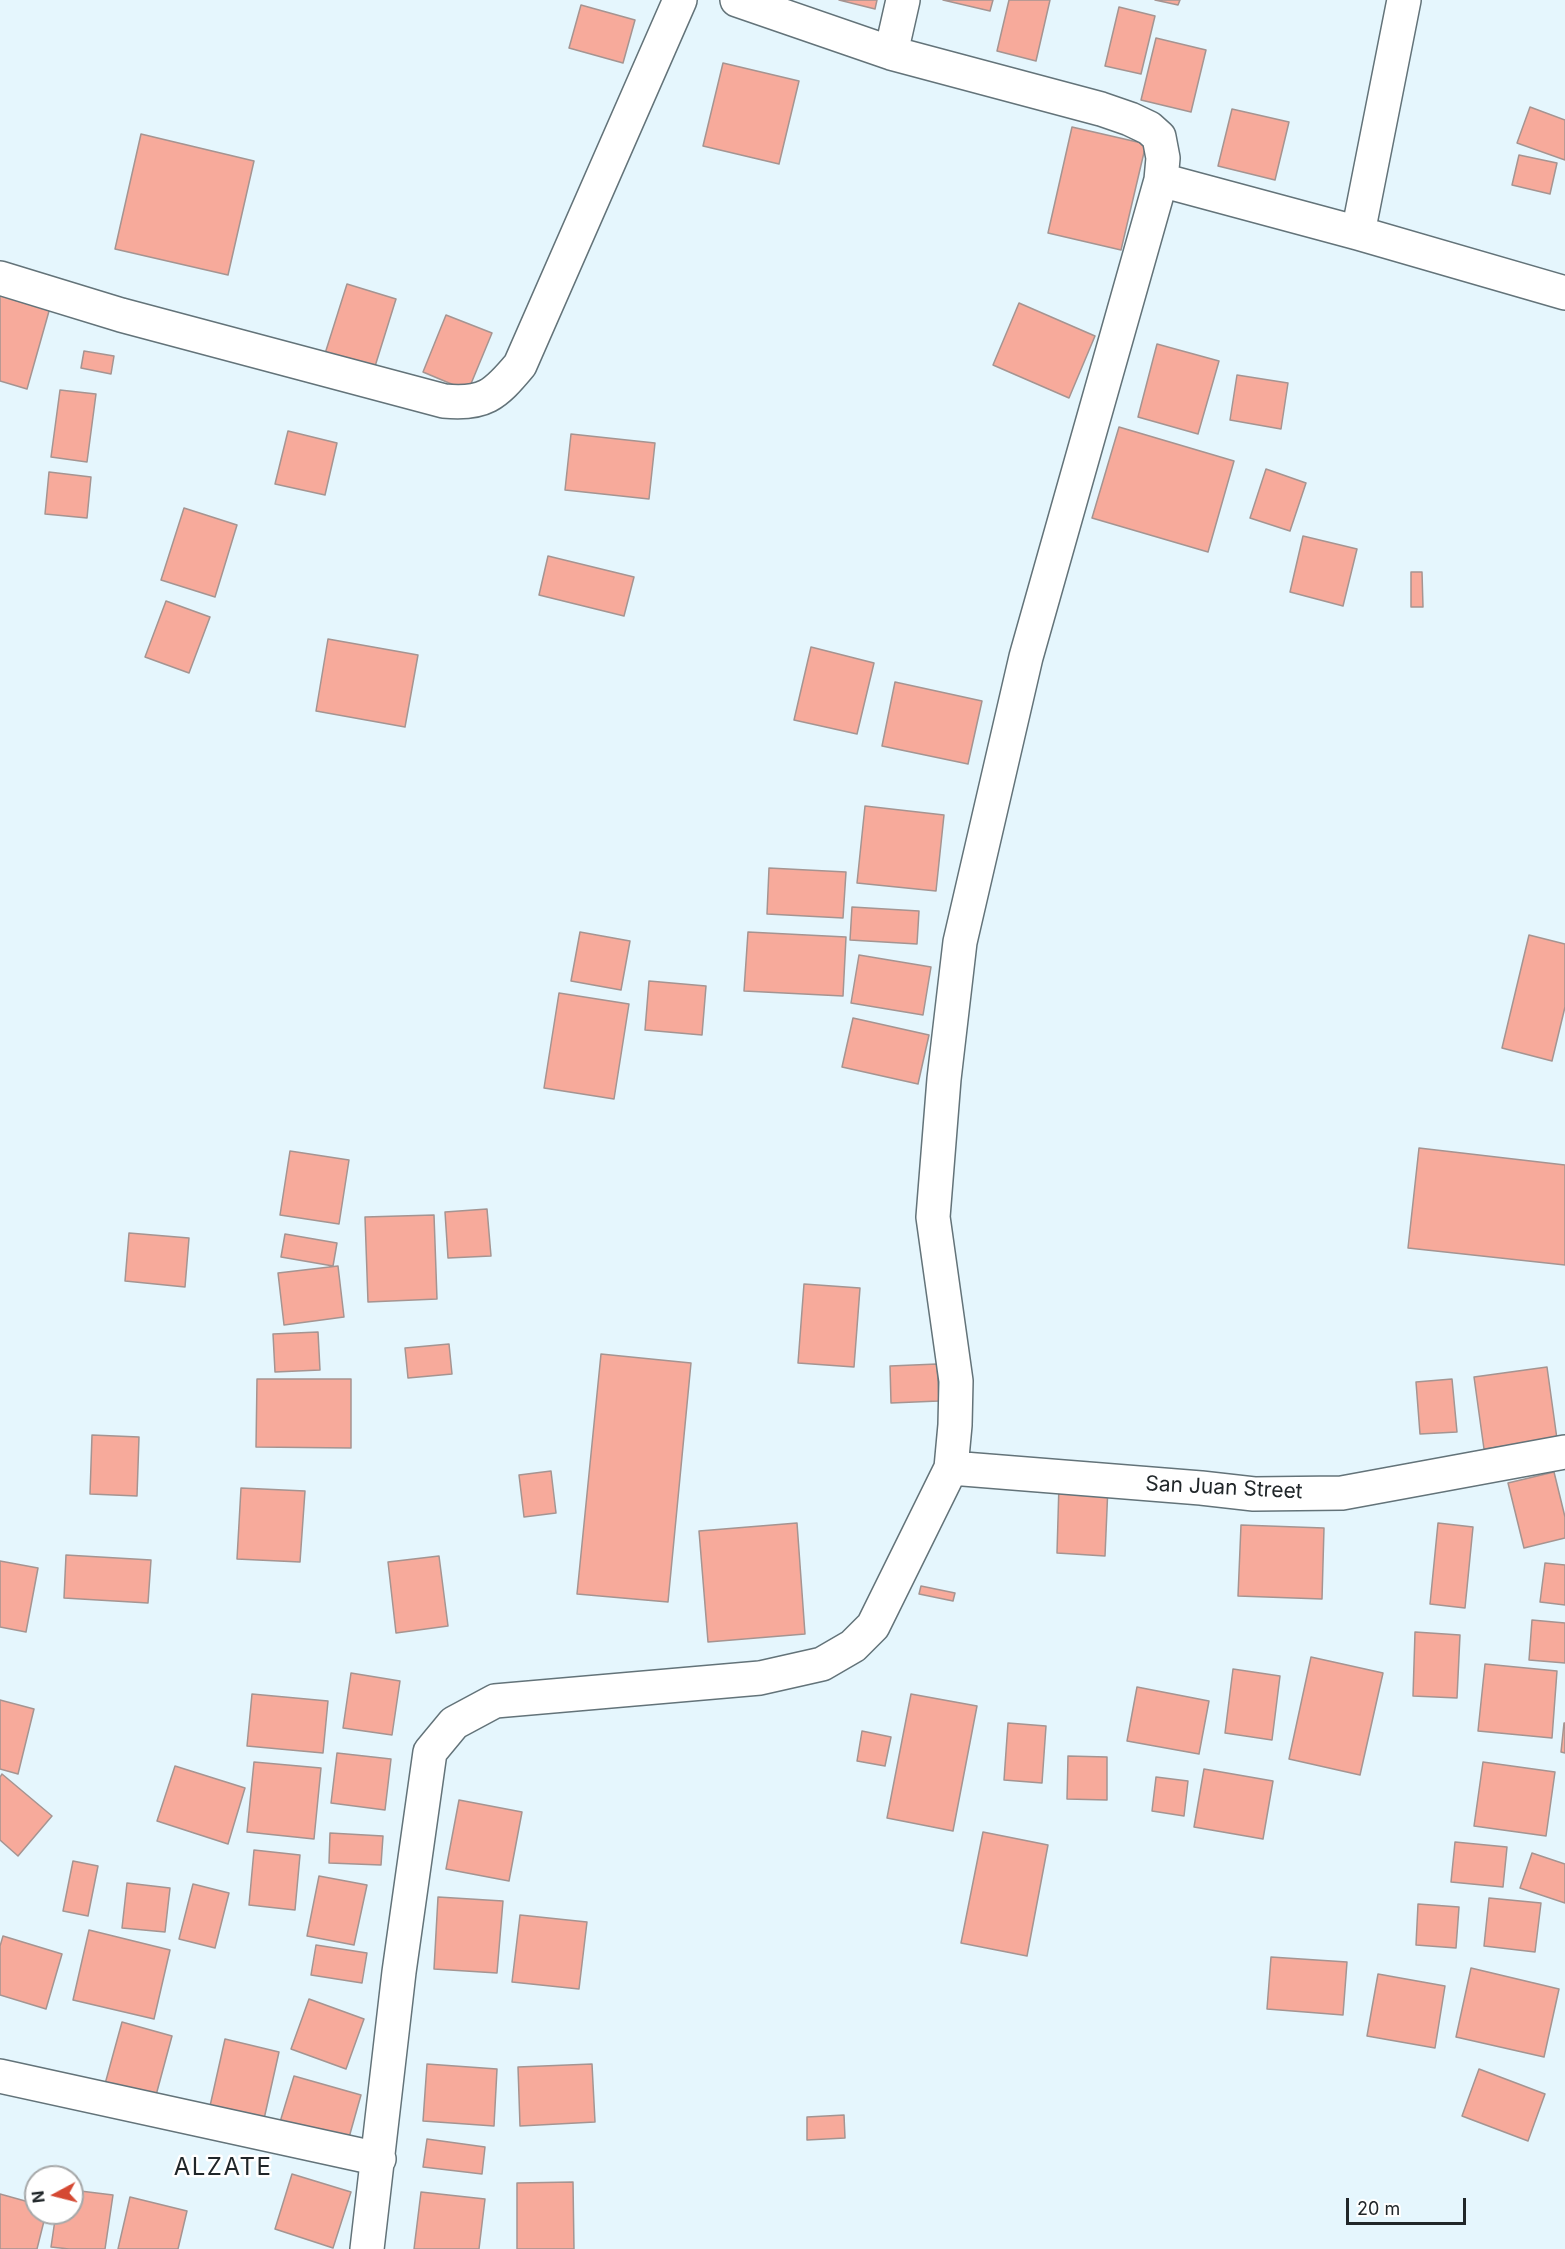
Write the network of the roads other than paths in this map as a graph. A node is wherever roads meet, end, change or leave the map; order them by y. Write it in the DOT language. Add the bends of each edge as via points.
graph roads {
  1 [pos="680,0"];
  2 [pos="737,0"];
  3 [pos="903,0"];
  4 [pos="1404,0"];
  5 [pos="891,53"];
  6 [pos="1161,180"];
  7 [pos="1358,233"];
  8 [pos="0,278"];
  9 [pos="1565,293"];
  10 [pos="1565,1452"];
  11 [pos="951,1468"];
  12 [pos="0,2076"];
  13 [pos="379,2160"];
  14 [pos="368,2249"];
  1 -- 8 [label="street" via="520,365 503,386 486,398 466,403 444,401 122,315"];
  2 -- 5 [label="street"];
  3 -- 5 [label="street"];
  4 -- 7 [label="street"];
  5 -- 6 [label="street" via="1101,109 1149,128 1159,137 1162,148"];
  6 -- 7 [label="street"];
  6 -- 11 [label="street" via="1026,657 960,942 933,1217 956,1381"];
  7 -- 9 [label="street"];
  10 -- 11 [label="street, San Juan Street" via="1342,1493 1254,1494"];
  11 -- 13 [label="street" via="873,1626 853,1646 822,1664 760,1678 495,1701 454,1723 430,1752 399,1972"];
  12 -- 13 [label="street"];
  13 -- 14 [label="street"];
}
